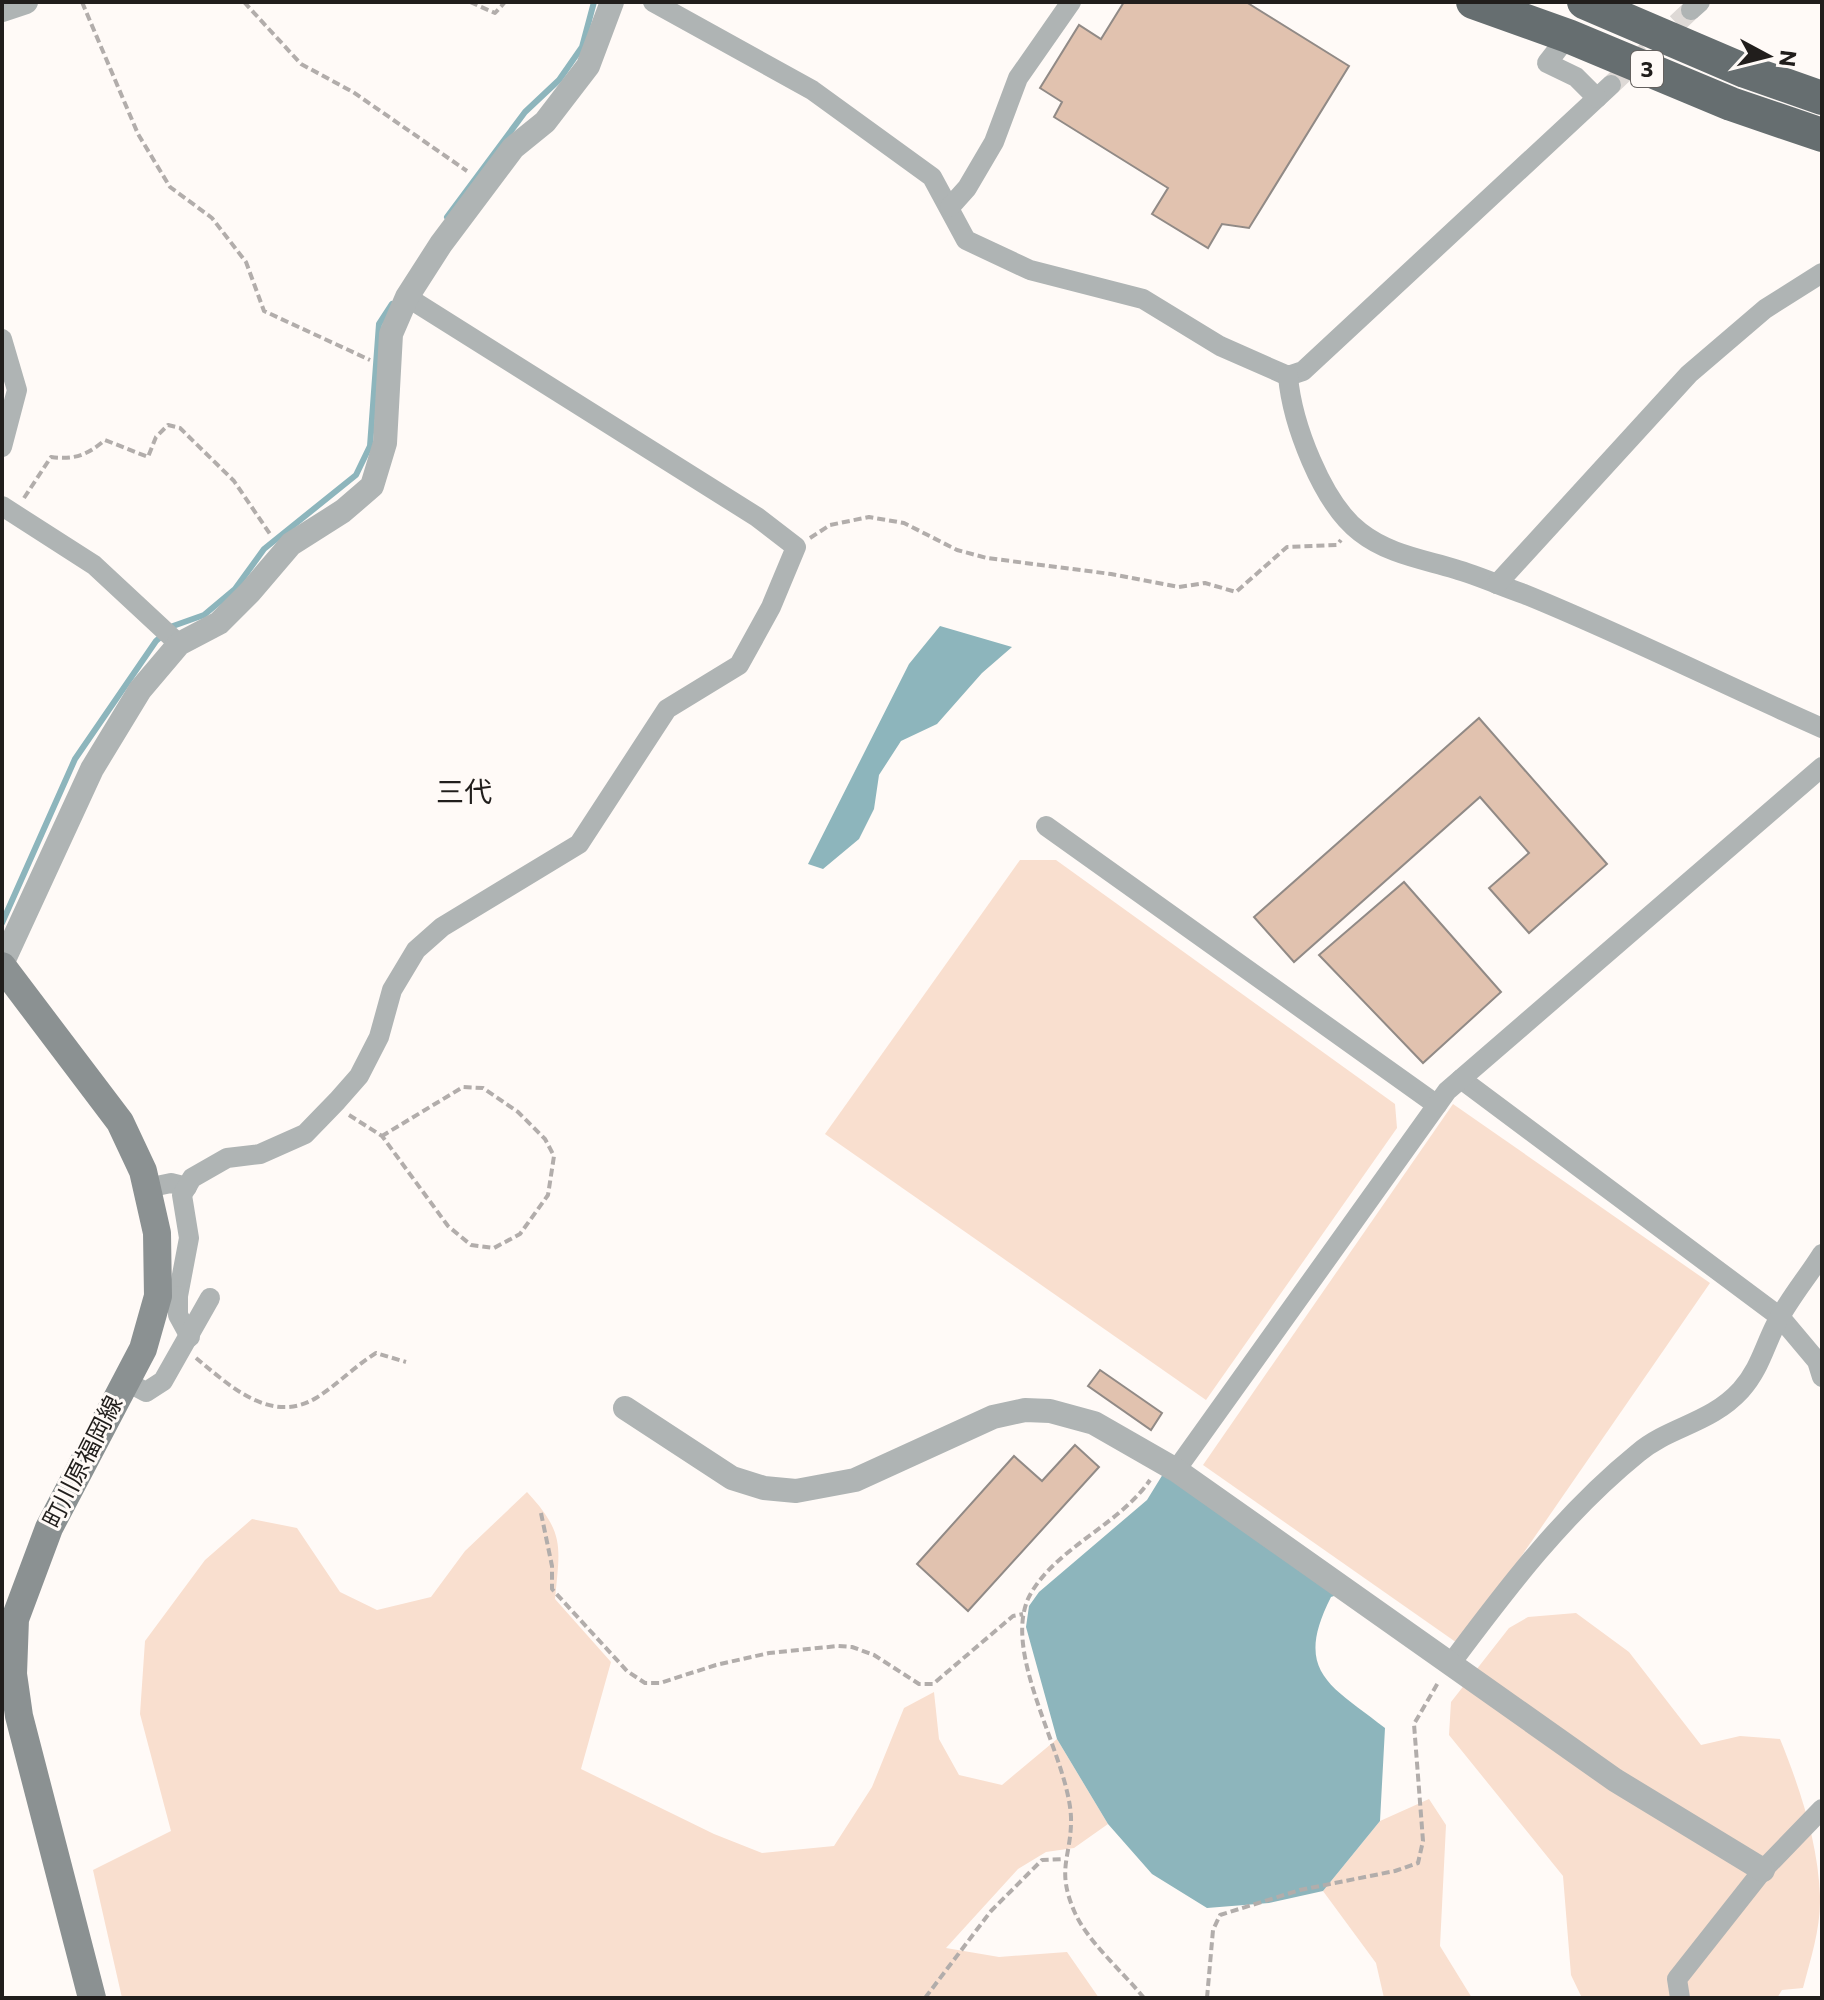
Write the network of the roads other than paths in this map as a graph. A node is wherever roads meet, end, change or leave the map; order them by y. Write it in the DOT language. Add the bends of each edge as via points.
graph roads {
  1 [pos="26,2"];
  2 [pos="612,2"];
  3 [pos="653,2"];
  4 [pos="1071,2"];
  5 [pos="1473,2"];
  6 [pos="1584,2"];
  7 [pos="682,8"];
  8 [pos="2,10"];
  9 [pos="1568,36"];
  10 [pos="1822,98"];
  11 [pos="1822,135"];
  12 [pos="950,207"];
  13 [pos="1822,273"];
  14 [pos="407,297"];
  15 [pos="2,339"];
  16 [pos="1288,376"];
  17 [pos="2,447"];
  18 [pos="8,510"];
  19 [pos="1497,584"];
  20 [pos="179,644"];
  21 [pos="1822,728"];
  22 [pos="1822,767"];
  23 [pos="1046,826"];
  24 [pos="2,965"];
  25 [pos="1461,1079"];
  26 [pos="1437,1105"];
  27 [pos="187,1187"];
  28 [pos="147,1188"];
  29 [pos="1822,1254"];
  30 [pos="168,1296"];
  31 [pos="210,1298"];
  32 [pos="1780,1317"];
  33 [pos="190,1337"];
  34 [pos="1822,1377"];
  35 [pos="125,1381"];
  36 [pos="625,1408"];
  37 [pos="1168,1466"];
  38 [pos="8,1617"];
  39 [pos="1452,1662"];
  40 [pos="1822,1809"];
  41 [pos="1763,1870"];
  42 [pos="92,1998"];
  43 [pos="1680,1998"];
  1 -- 8 [label="street"];
  2 -- 14 [label="street" via="588,66 545,122 513,148"];
  3 -- 7 [label="street"];
  4 -- 12 [label="street" via="1018,78 994,142"];
  5 -- 9 [label="highway, 3"];
  6 -- 10 [label="highway, 3"];
  7 -- 12 [label="street" via="812,90 932,177"];
  9 -- 11 [label="highway, 3" via="1731,104"];
  9 -- 16 [label="street" via="1547,63 1604,91 1303,371"];
  12 -- 16 [label="street" via="966,240 1030,270 1143,299 1220,346"];
  13 -- 19 [label="street" via="1765,309 1689,374"];
  14 -- 20 [label="street" via="391,334 385,443 372,486 291,544 219,623"];
  14 -- 27 [label="street" via="757,517 796,547 739,665 667,709 579,844 442,927 416,950 392,990 379,1037 359,1076 333,1105 305,1134 260,1154 227,1158 192,1178"];
  15 -- 17 [label="street" via="17,390"];
  16 -- 19 [label="street" via="1295,420 1338,509 1354,526 1389,551"];
  18 -- 20 [label="street" via="94,565"];
  19 -- 21 [label="street" via="1621,633"];
  20 -- 24 [label="street" via="140,690 92,769"];
  22 -- 25 [label="street"];
  23 -- 26 [label="street"];
  24 -- 28 [label="main road, 町川原福岡線" via="120,1122"];
  25 -- 26 [label="street"];
  25 -- 32 [label="street"];
  26 -- 37 [label="street"];
  27 -- 28 [label="street" via="171,1183"];
  27 -- 30 [label="street" via="182,1195 189,1238"];
  28 -- 30 [label="main road, 町川原福岡線"];
  29 -- 32 [label="street"];
  30 -- 33 [label="street"];
  30 -- 35 [label="main road, 町川原福岡線"];
  31 -- 33 [label="street"];
  32 -- 34 [label="street" via="1817,1361"];
  32 -- 39 [label="street" via="1763,1358 1743,1387 1721,1410 1642,1449 1602,1482 1539,1549"];
  33 -- 35 [label="street" via="163,1381 146,1392"];
  35 -- 38 [label="main road, 町川原福岡線"];
  36 -- 37 [label="street" via="732,1478 764,1488 796,1491 855,1480 993,1417 1025,1410 1075,1415"];
  37 -- 39 [label="street"];
  38 -- 42 [label="main road, 町川原福岡線" via="19,1716"];
  39 -- 41 [label="street" via="1615,1780"];
  40 -- 41 [label="street"];
  41 -- 43 [label="street" via="1677,1979"];
}
